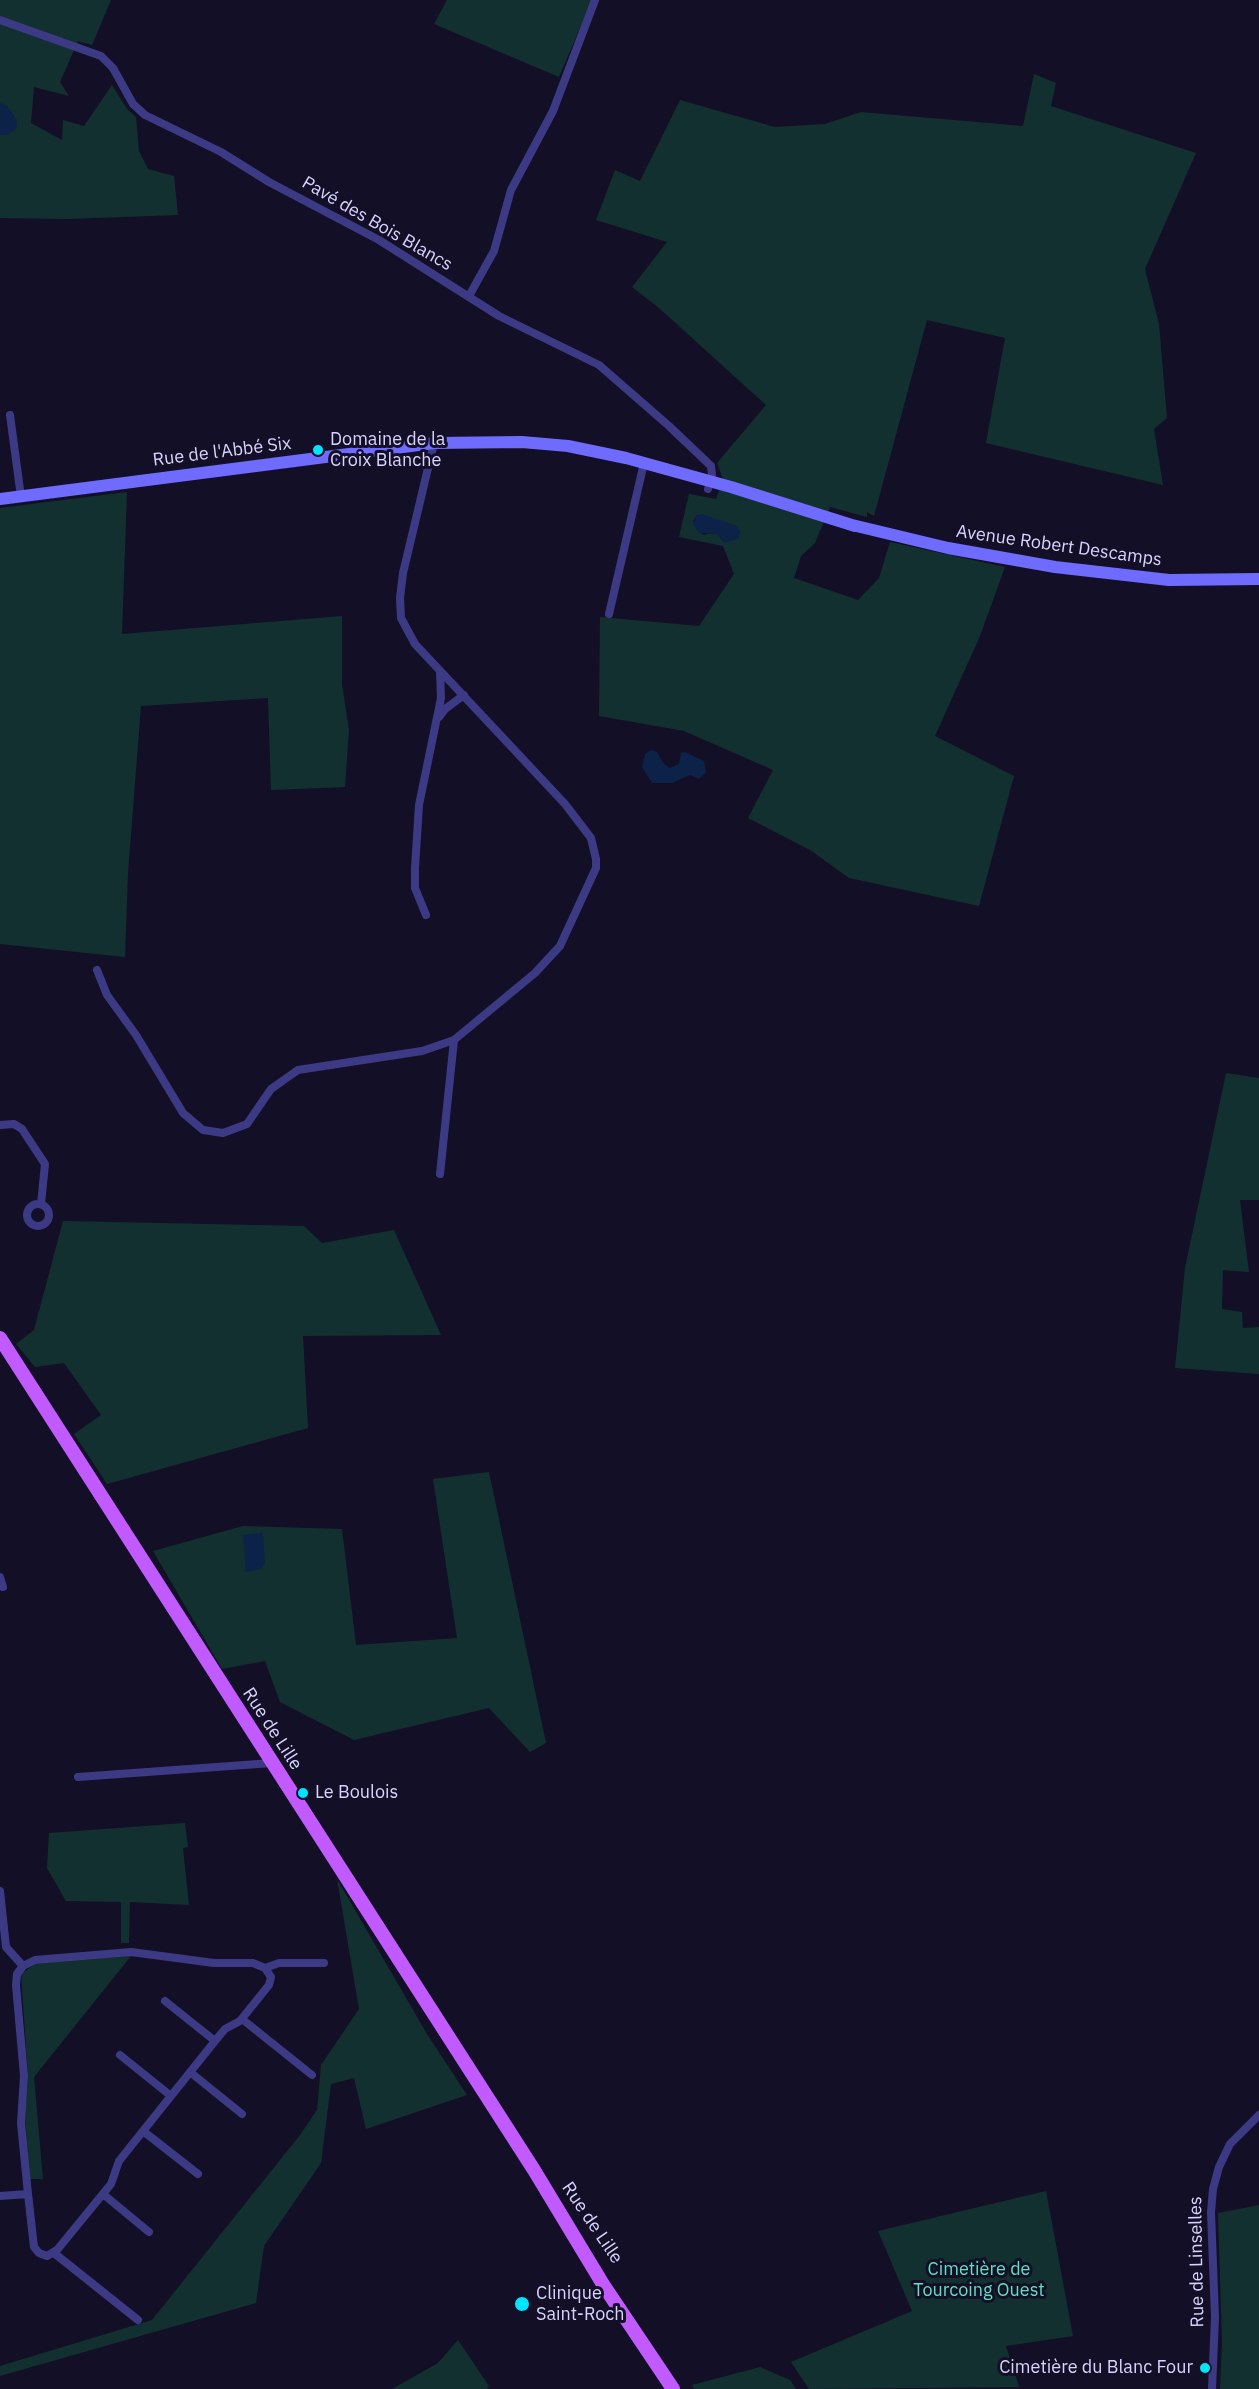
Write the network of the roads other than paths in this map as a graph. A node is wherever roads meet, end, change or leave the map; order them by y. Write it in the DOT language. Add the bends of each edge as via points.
graph roads {
  1 [pos="595,0"];
  2 [pos="0,20"];
  3 [pos="469,296"];
  4 [pos="10,415"];
  5 [pos="434,443"];
  6 [pos="612,458"];
  7 [pos="643,467"];
  8 [pos="709,485"];
  9 [pos="21,497"];
  10 [pos="0,500"];
  11 [pos="1259,579"];
  12 [pos="609,614"];
  13 [pos="440,671"];
  14 [pos="464,695"];
  15 [pos="437,720"];
  16 [pos="426,915"];
  17 [pos="97,970"];
  18 [pos="454,1040"];
  19 [pos="0,1125"];
  20 [pos="440,1174"];
  21 [pos="40,1204"];
  22 [pos="0,1338"];
  23 [pos="0,1577"];
  24 [pos="3,1587"];
  25 [pos="272,1763"];
  26 [pos="78,1777"];
  27 [pos="0,1891"];
  28 [pos="324,1963"];
  29 [pos="23,1966"];
  30 [pos="265,1968"];
  31 [pos="165,2001"];
  32 [pos="242,2019"];
  33 [pos="214,2041"];
  34 [pos="120,2055"];
  35 [pos="190,2072"];
  36 [pos="312,2074"];
  37 [pos="171,2096"];
  38 [pos="242,2114"];
  39 [pos="1259,2115"];
  40 [pos="143,2131"];
  41 [pos="198,2174"];
  42 [pos="28,2194"];
  43 [pos="103,2194"];
  44 [pos="0,2196"];
  45 [pos="149,2232"];
  46 [pos="54,2253"];
  47 [pos="138,2320"];
  48 [pos="675,2389"];
  49 [pos="1212,2389"];
  1 -- 3 [label="street" via="553,111 511,189 494,250"];
  2 -- 3 [label="street, Pavé des Bois Blancs" via="101,56 145,115 221,152 379,240"];
  3 -- 8 [label="street, Pavé des Bois Blancs" via="499,316 583,356 609,373 711,466"];
  4 -- 9 [label="street"];
  5 -- 6 [label="main road, Rue de l'Abbé Six" via="485,442"];
  5 -- 9 [label="main road, Rue de l'Abbé Six"];
  5 -- 13 [label="street" via="403,573 399,612 409,637"];
  6 -- 7 [label="main road, Avenue Robert Descamps"];
  7 -- 8 [label="main road, Avenue Robert Descamps"];
  7 -- 12 [label="street"];
  8 -- 11 [label="main road, Avenue Robert Descamps" via="855,526 977,554 1185,581"];
  9 -- 10 [label="main road, Rue de l'Abbé Six"];
  13 -- 14 [label="street"];
  13 -- 15 [label="street"];
  14 -- 15 [label="street"];
  14 -- 18 [label="street" via="573,812 591,838 597,862 557,950"];
  15 -- 16 [label="street" via="419,805 415,868 415,888"];
  17 -- 18 [label="street" via="107,995 183,1113 197,1127 209,1132 242,1128 275,1086 298,1070 429,1049"];
  18 -- 20 [label="street"];
  19 -- 21 [label="street" via="22,1128 45,1164"];
  22 -- 25 [label="main road, Rue de Lille"];
  23 -- 24 [label="street"];
  25 -- 26 [label="street"];
  25 -- 48 [label="main road, Rue de Lille" via="534,2170 591,2251"];
  27 -- 29 [label="street" via="6,1947"];
  28 -- 30 [label="street" via="279,1963"];
  29 -- 30 [label="street" via="35,1960 131,1952 214,1963 253,1963"];
  29 -- 42 [label="street" via="16,1984"];
  30 -- 32 [label="street" via="271,1983"];
  31 -- 33 [label="street"];
  32 -- 33 [label="street"];
  32 -- 36 [label="street"];
  33 -- 35 [label="street"];
  34 -- 37 [label="street"];
  35 -- 37 [label="street"];
  35 -- 38 [label="street"];
  37 -- 40 [label="street"];
  39 -- 49 [label="street, Rue de Linselles" via="1230,2144 1213,2189"];
  40 -- 41 [label="street"];
  40 -- 43 [label="street" via="119,2161 113,2181"];
  42 -- 44 [label="street"];
  42 -- 46 [label="street" via="33,2243 43,2255"];
  43 -- 45 [label="street"];
  43 -- 46 [label="street"];
  46 -- 47 [label="street"];
}
